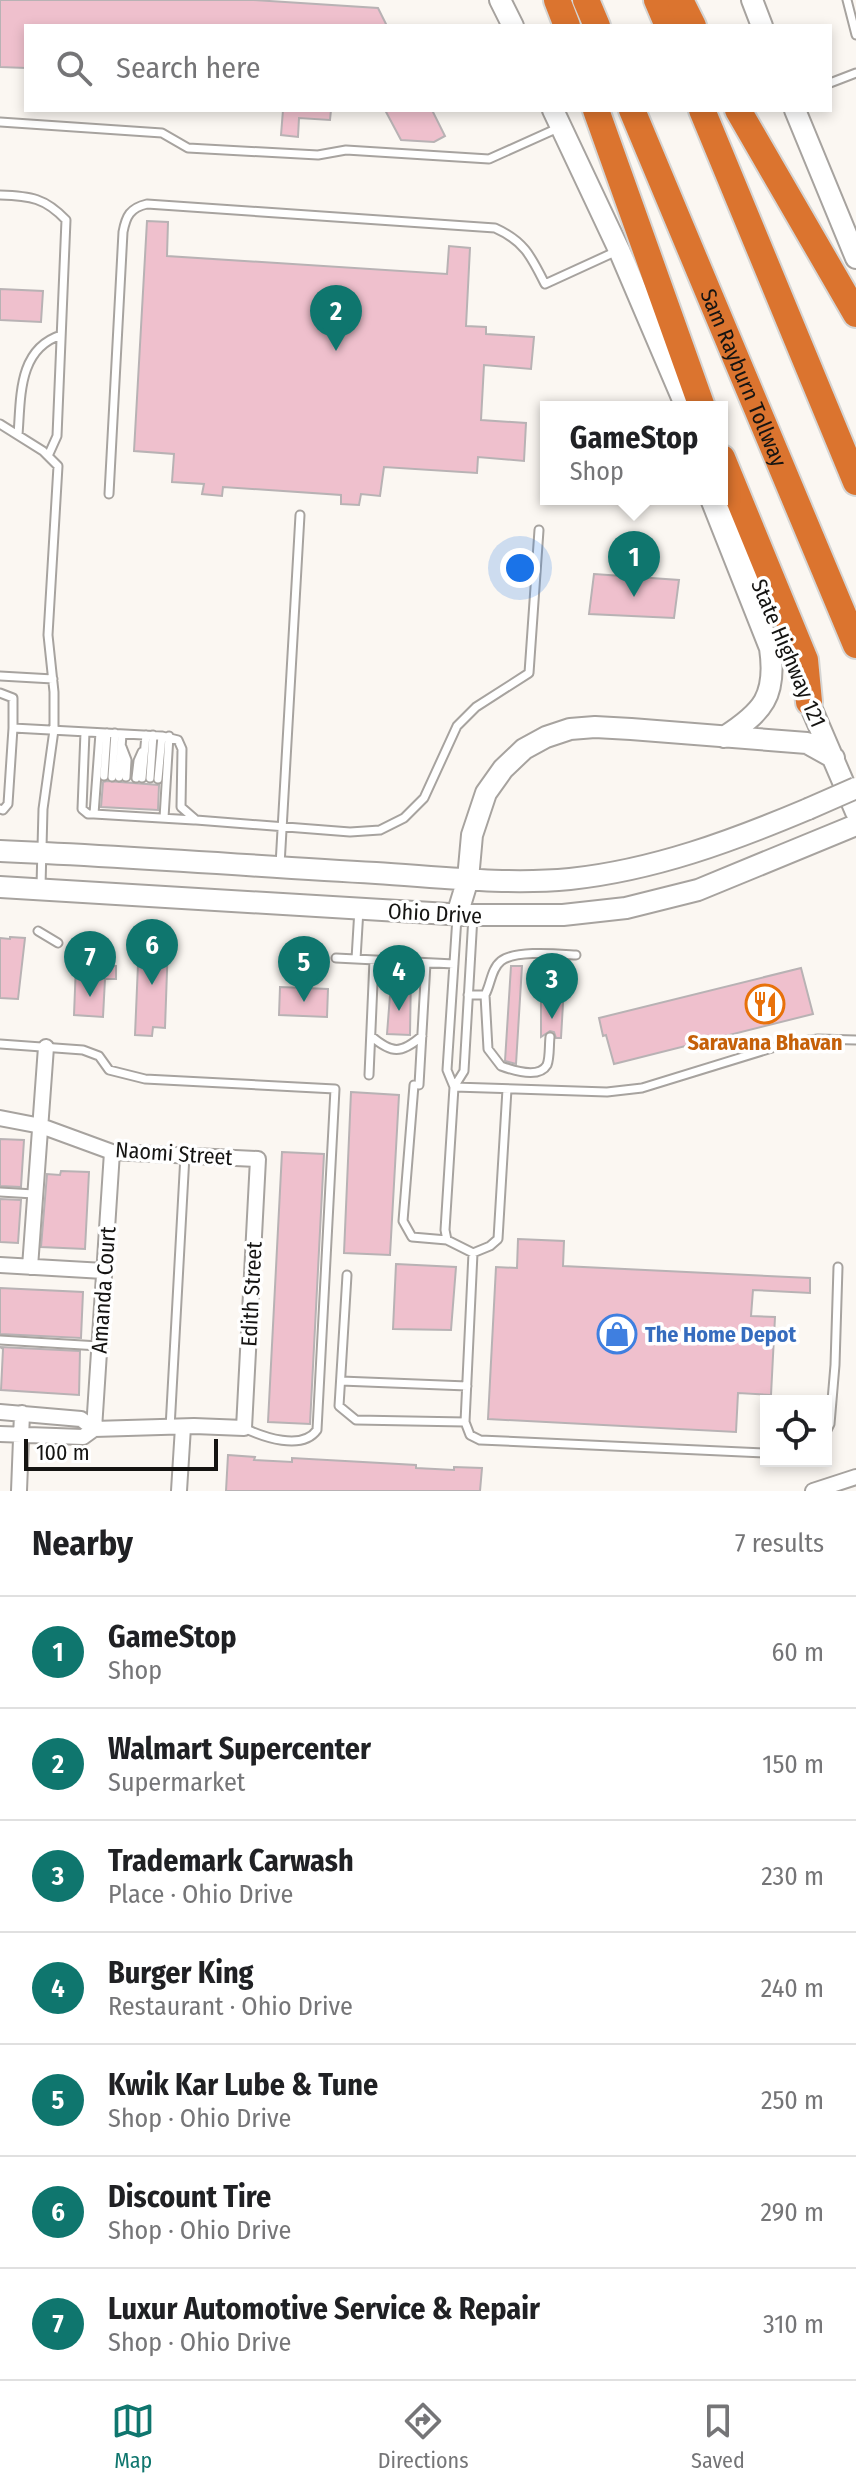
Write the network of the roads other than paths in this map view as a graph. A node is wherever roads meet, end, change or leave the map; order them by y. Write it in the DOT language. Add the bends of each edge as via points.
graph roads {
  1 [pos="500,0"];
  2 [pos="557,0"];
  3 [pos="586,0"];
  4 [pos="657,0"];
  5 [pos="680,0"];
  6 [pos="752,0"];
  7 [pos="847,0"];
  8 [pos="512,24"];
  9 [pos="566,24"];
  10 [pos="596,24"];
  11 [pos="667,24"];
  12 [pos="692,24"];
  13 [pos="761,24"];
  14 [pos="856,35"];
  15 [pos="856,73"];
  16 [pos="832,82"];
  17 [pos="597,112"];
  18 [pos="633,112"];
  19 [pos="703,112"];
  20 [pos="739,112"];
  21 [pos="796,112"];
  22 [pos="557,118"];
  23 [pos="0,122"];
  24 [pos="0,195"];
  25 [pos="619,250"];
  26 [pos="856,258"];
  27 [pos="856,314"];
  28 [pos="61,335"];
  29 [pos="683,401"];
  30 [pos="700,401"];
  31 [pos="0,424"];
  32 [pos="18,435"];
  33 [pos="48,456"];
  34 [pos="728,473"];
  35 [pos="856,482"];
  36 [pos="109,494"];
  37 [pos="713,505"];
  38 [pos="727,505"];
  39 [pos="300,515"];
  40 [pos="539,530"];
  41 [pos="856,645"];
  42 [pos="0,676"];
  43 [pos="53,679"];
  44 [pos="0,693"];
  45 [pos="809,702"];
  46 [pos="13,728"];
  47 [pos="54,730"];
  48 [pos="85,732"];
  49 [pos="111,733"];
  50 [pos="158,736"];
  51 [pos="724,737"];
  52 [pos="834,758"];
  53 [pos="856,788"];
  54 [pos="0,809"];
  55 [pos="111,812"];
  56 [pos="856,812"];
  57 [pos="164,818"];
  58 [pos="196,820"];
  59 [pos="856,825"];
  60 [pos="282,826"];
  61 [pos="0,851"];
  62 [pos="41,852"];
  63 [pos="279,867"];
  64 [pos="468,879"];
  65 [pos="0,887"];
  66 [pos="41,889"];
  67 [pos="359,909"];
  68 [pos="465,915"];
  69 [pos="38,931"];
  70 [pos="58,943"];
  71 [pos="556,954"];
  72 [pos="576,955"];
  73 [pos="336,958"];
  74 [pos="356,959"];
  75 [pos="374,960"];
  76 [pos="426,963"];
  77 [pos="454,964"];
  78 [pos="555,969"];
  79 [pos="468,995"];
  80 [pos="485,995"];
  81 [pos="371,1036"];
  82 [pos="422,1036"];
  83 [pos="550,1037"];
  84 [pos="856,1040"];
  85 [pos="0,1044"];
  86 [pos="46,1047"];
  87 [pos="369,1075"];
  88 [pos="454,1087"];
  89 [pos="507,1089"];
  90 [pos="0,1118"];
  91 [pos="41,1126"];
  92 [pos="112,1152"];
  93 [pos="185,1155"];
  94 [pos="258,1159"];
  95 [pos="0,1192"];
  96 [pos="34,1194"];
  97 [pos="447,1240"];
  98 [pos="473,1253"];
  99 [pos="0,1265"];
  100 [pos="30,1267"];
  101 [pos="838,1267"];
  102 [pos="104,1271"];
  103 [pos="347,1275"];
  104 [pos="0,1340"];
  105 [pos="99,1346"];
  106 [pos="341,1381"];
  107 [pos="467,1386"];
  108 [pos="832,1400"];
  109 [pos="0,1412"];
  110 [pos="22,1413"];
  111 [pos="465,1422"];
  112 [pos="176,1427"];
  113 [pos="244,1428"];
  114 [pos="94,1429"];
  115 [pos="0,1434"];
  116 [pos="21,1435"];
  117 [pos="760,1453"];
  118 [pos="856,1477"];
  119 [pos="19,1491"];
  120 [pos="179,1491"];
  121 [pos="813,1491"];
  1 -- 8 [label="main road"];
  2 -- 9 [label="highway"];
  3 -- 10 [label="highway"];
  4 -- 11 [label="highway"];
  5 -- 12 [label="highway"];
  6 -- 13 [label="main road"];
  7 -- 14 [label="lane"];
  15 -- 16 [label="lane"];
  17 -- 30 [label="highway"];
  18 -- 41 [label="highway, Sam Rayburn Tollway"];
  19 -- 35 [label="highway"];
  20 -- 27 [label="highway"];
  21 -- 26 [label="main road"];
  22 -- 23 [label="lane" via="489,159 188,148 162,133"];
  22 -- 25 [label="main road"];
  24 -- 28 [label="lane" via="51,204 66,220"];
  25 -- 29 [label="main road"];
  25 -- 36 [label="lane" via="545,284 529,253 513,236 495,228 137,206 126,216 123,232"];
  28 -- 32 [label="lane" via="45,340 28,360"];
  28 -- 33 [label="lane" via="57,436"];
  31 -- 32 [label="lane"];
  32 -- 33 [label="lane"];
  33 -- 43 [label="lane" via="58,466 59,486 48,635"];
  34 -- 45 [label="highway" via="805,660"];
  37 -- 51 [label="main road" via="770,648 773,670 761,708"];
  38 -- 45 [label="main road, State Highway 121"];
  39 -- 60 [label="lane"];
  40 -- 60 [label="lane" via="529,673 476,707 457,726 424,798 404,818 380,830"];
  42 -- 43 [label="lane"];
  43 -- 47 [label="lane"];
  44 -- 46 [label="lane" via="13,698"];
  45 -- 52 [label="main road, State Highway 121"];
  46 -- 47 [label="lane"];
  46 -- 54 [label="lane" via="8,804"];
  47 -- 48 [label="lane"];
  47 -- 62 [label="lane"];
  48 -- 49 [label="lane"];
  48 -- 55 [label="lane" via="82,809 88,814"];
  49 -- 49 [label="lane" via="115,777 121,745"];
  49 -- 50 [label="lane"];
  49 -- 55 [label="lane"];
  50 -- 50 [label="lane" via="146,778 145,747"];
  50 -- 57 [label="lane"];
  50 -- 58 [label="lane" via="178,740 181,807"];
  51 -- 52 [label="main road" via="807,743"];
  51 -- 64 [label="main road" via="595,727 570,729 524,749 486,793 472,835"];
  52 -- 56 [label="main road, State Highway 121"];
  53 -- 64 [label="main road, Ohio Drive, bridge" via="741,837 644,866 562,879"];
  55 -- 57 [label="lane"];
  57 -- 58 [label="lane"];
  58 -- 60 [label="lane"];
  59 -- 68 [label="main road, Ohio Drive" via="723,882 655,902 563,915"];
  60 -- 63 [label="lane"];
  61 -- 62 [label="main road, Ohio Drive"];
  62 -- 63 [label="main road, Ohio Drive"];
  62 -- 66 [label="lane"];
  63 -- 64 [label="main road, Ohio Drive"];
  64 -- 68 [label="main road"];
  65 -- 66 [label="main road, Ohio Drive"];
  66 -- 67 [label="main road, Ohio Drive"];
  67 -- 68 [label="main road, Ohio Drive"];
  67 -- 74 [label="lane"];
  68 -- 77 [label="lane"];
  68 -- 79 [label="lane"];
  69 -- 70 [label="lane"];
  71 -- 72 [label="lane"];
  71 -- 78 [label="lane"];
  71 -- 80 [label="lane" via="502,960"];
  73 -- 74 [label="lane"];
  74 -- 75 [label="lane"];
  75 -- 76 [label="lane"];
  75 -- 81 [label="lane"];
  76 -- 77 [label="lane"];
  76 -- 82 [label="lane"];
  77 -- 88 [label="lane" via="447,1070"];
  79 -- 80 [label="lane"];
  79 -- 88 [label="lane" via="464,1071"];
  80 -- 83 [label="lane" via="488,1049 501,1066 542,1070 548,1064"];
  81 -- 82 [label="lane" via="400,1050"];
  81 -- 87 [label="lane"];
  82 -- 97 [label="lane" via="403,1221 412,1237"];
  84 -- 89 [label="lane" via="788,1043 642,1088"];
  85 -- 86 [label="lane"];
  86 -- 91 [label="street"];
  86 -- 113 [label="lane" via="83,1050 99,1056 109,1070 145,1079 335,1089 317,1430 307,1439 278,1440"];
  88 -- 89 [label="lane"];
  88 -- 97 [label="lane"];
  89 -- 98 [label="lane" via="498,1239"];
  90 -- 91 [label="street, Naomi Street"];
  91 -- 92 [label="street, Naomi Street"];
  91 -- 96 [label="street"];
  92 -- 93 [label="street, Naomi Street"];
  92 -- 102 [label="street, Amanda Court"];
  93 -- 94 [label="street, Naomi Street"];
  93 -- 112 [label="lane"];
  94 -- 113 [label="street, Edith Street"];
  95 -- 96 [label="lane"];
  96 -- 100 [label="street"];
  97 -- 98 [label="lane"];
  98 -- 107 [label="lane"];
  99 -- 100 [label="street"];
  100 -- 102 [label="street"];
  101 -- 108 [label="lane"];
  102 -- 105 [label="street, Amanda Court"];
  103 -- 106 [label="lane"];
  104 -- 105 [label="lane"];
  105 -- 114 [label="street, Amanda Court"];
  106 -- 107 [label="lane"];
  106 -- 111 [label="lane" via="339,1406 356,1420"];
  107 -- 111 [label="lane"];
  109 -- 110 [label="street"];
  110 -- 114 [label="street" via="81,1419"];
  110 -- 116 [label="street"];
  111 -- 117 [label="lane" via="470,1435 480,1440"];
  112 -- 113 [label="street"];
  112 -- 114 [label="street"];
  112 -- 120 [label="street"];
  114 -- 116 [label="street" via="83,1437"];
  115 -- 116 [label="street"];
  116 -- 119 [label="street"];
  118 -- 121 [label="street"];
}
